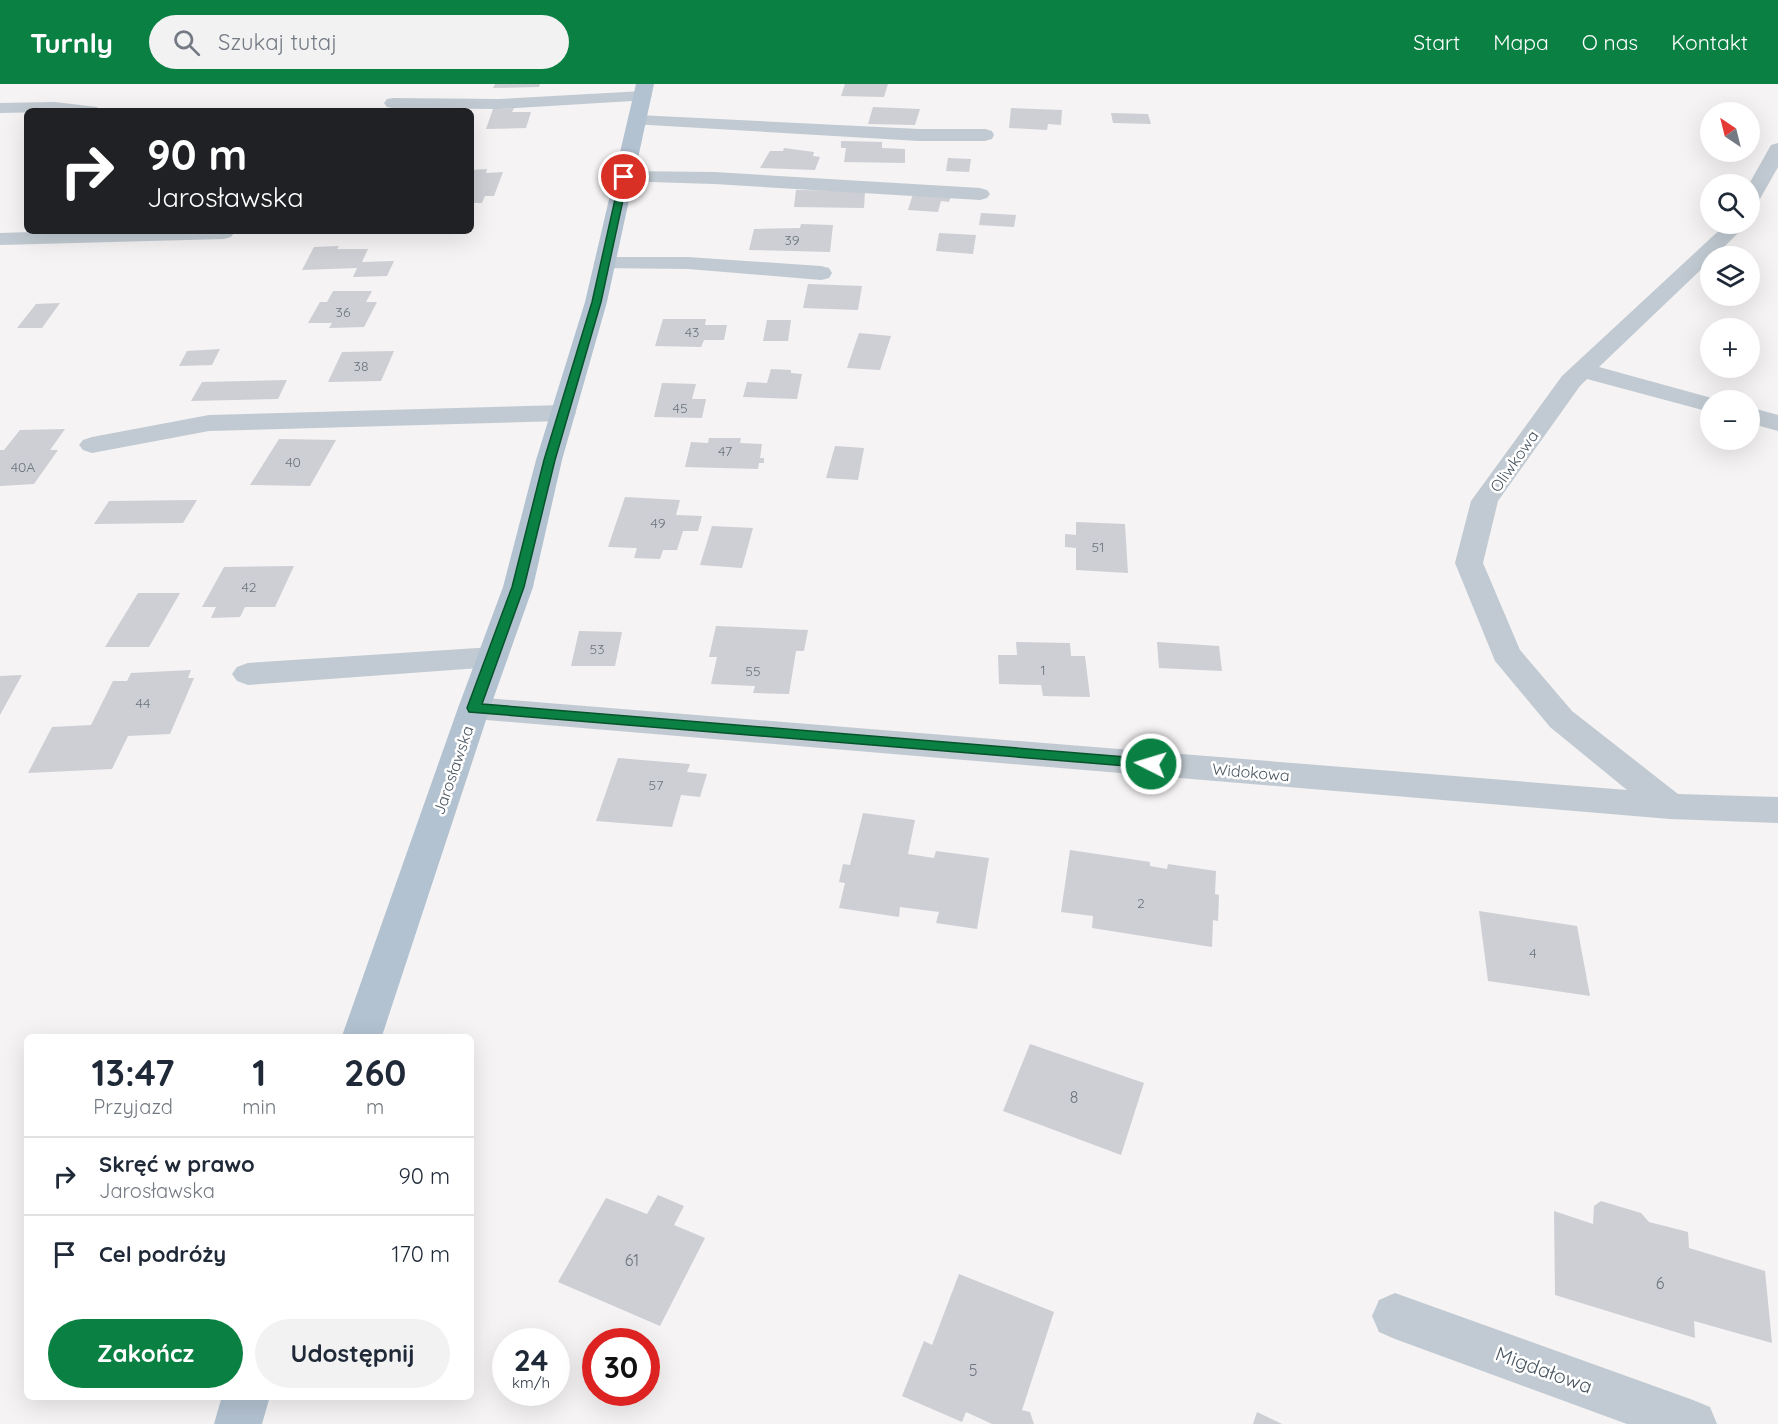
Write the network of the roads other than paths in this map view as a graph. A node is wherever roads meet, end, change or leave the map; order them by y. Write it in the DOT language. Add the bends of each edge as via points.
graph roads {
  1 [pos="642,100"];
  2 [pos="393,103"];
  3 [pos="0,108"];
  4 [pos="64,108"];
  5 [pos="984,135"];
  6 [pos="1778,148"];
  7 [pos="624,177"];
  8 [pos="1760,181"];
  9 [pos="980,194"];
  10 [pos="187,234"];
  11 [pos="1726,234"];
  12 [pos="0,239"];
  13 [pos="605,263"];
  14 [pos="821,273"];
  15 [pos="1581,370"];
  16 [pos="1700,402"];
  17 [pos="563,413"];
  18 [pos="1760,418"];
  19 [pos="1778,423"];
  20 [pos="92,445"];
  21 [pos="493,657"];
  22 [pos="248,674"];
  23 [pos="474,708"];
  24 [pos="1670,806"];
  25 [pos="1778,810"];
  26 [pos="363,1034"];
  27 [pos="1395,1316"];
  28 [pos="245,1400"];
  29 [pos="238,1424"];
  30 [pos="1693,1424"];
  1 -- 2 [label="street"];
  1 -- 5 [label="street" via="920,135"];
  1 -- 7 [label="main road, Jarosławska"];
  3 -- 4 [label="street"];
  6 -- 8 [label="street"];
  7 -- 9 [label="street" via="714,178"];
  7 -- 13 [label="main road, Jarosławska"];
  10 -- 12 [label="street"];
  11 -- 15 [label="street, Oliwkowa"];
  13 -- 14 [label="street" via="688,263"];
  13 -- 17 [label="main road, Jarosławska"];
  15 -- 16 [label="street"];
  15 -- 24 [label="street, Oliwkowa" via="1485,501 1469,563 1506,654 1561,719"];
  17 -- 20 [label="street" via="209,423"];
  17 -- 21 [label="main road, Jarosławska" via="518,587"];
  18 -- 19 [label="street"];
  21 -- 22 [label="street"];
  21 -- 23 [label="main road, Jarosławska"];
  23 -- 24 [label="street, Widokowa"];
  23 -- 26 [label="main road, Jarosławska"];
  24 -- 25 [label="street, Widokowa"];
  27 -- 30 [label="street, Migdałowa"];
  28 -- 29 [label="main road"];
}
